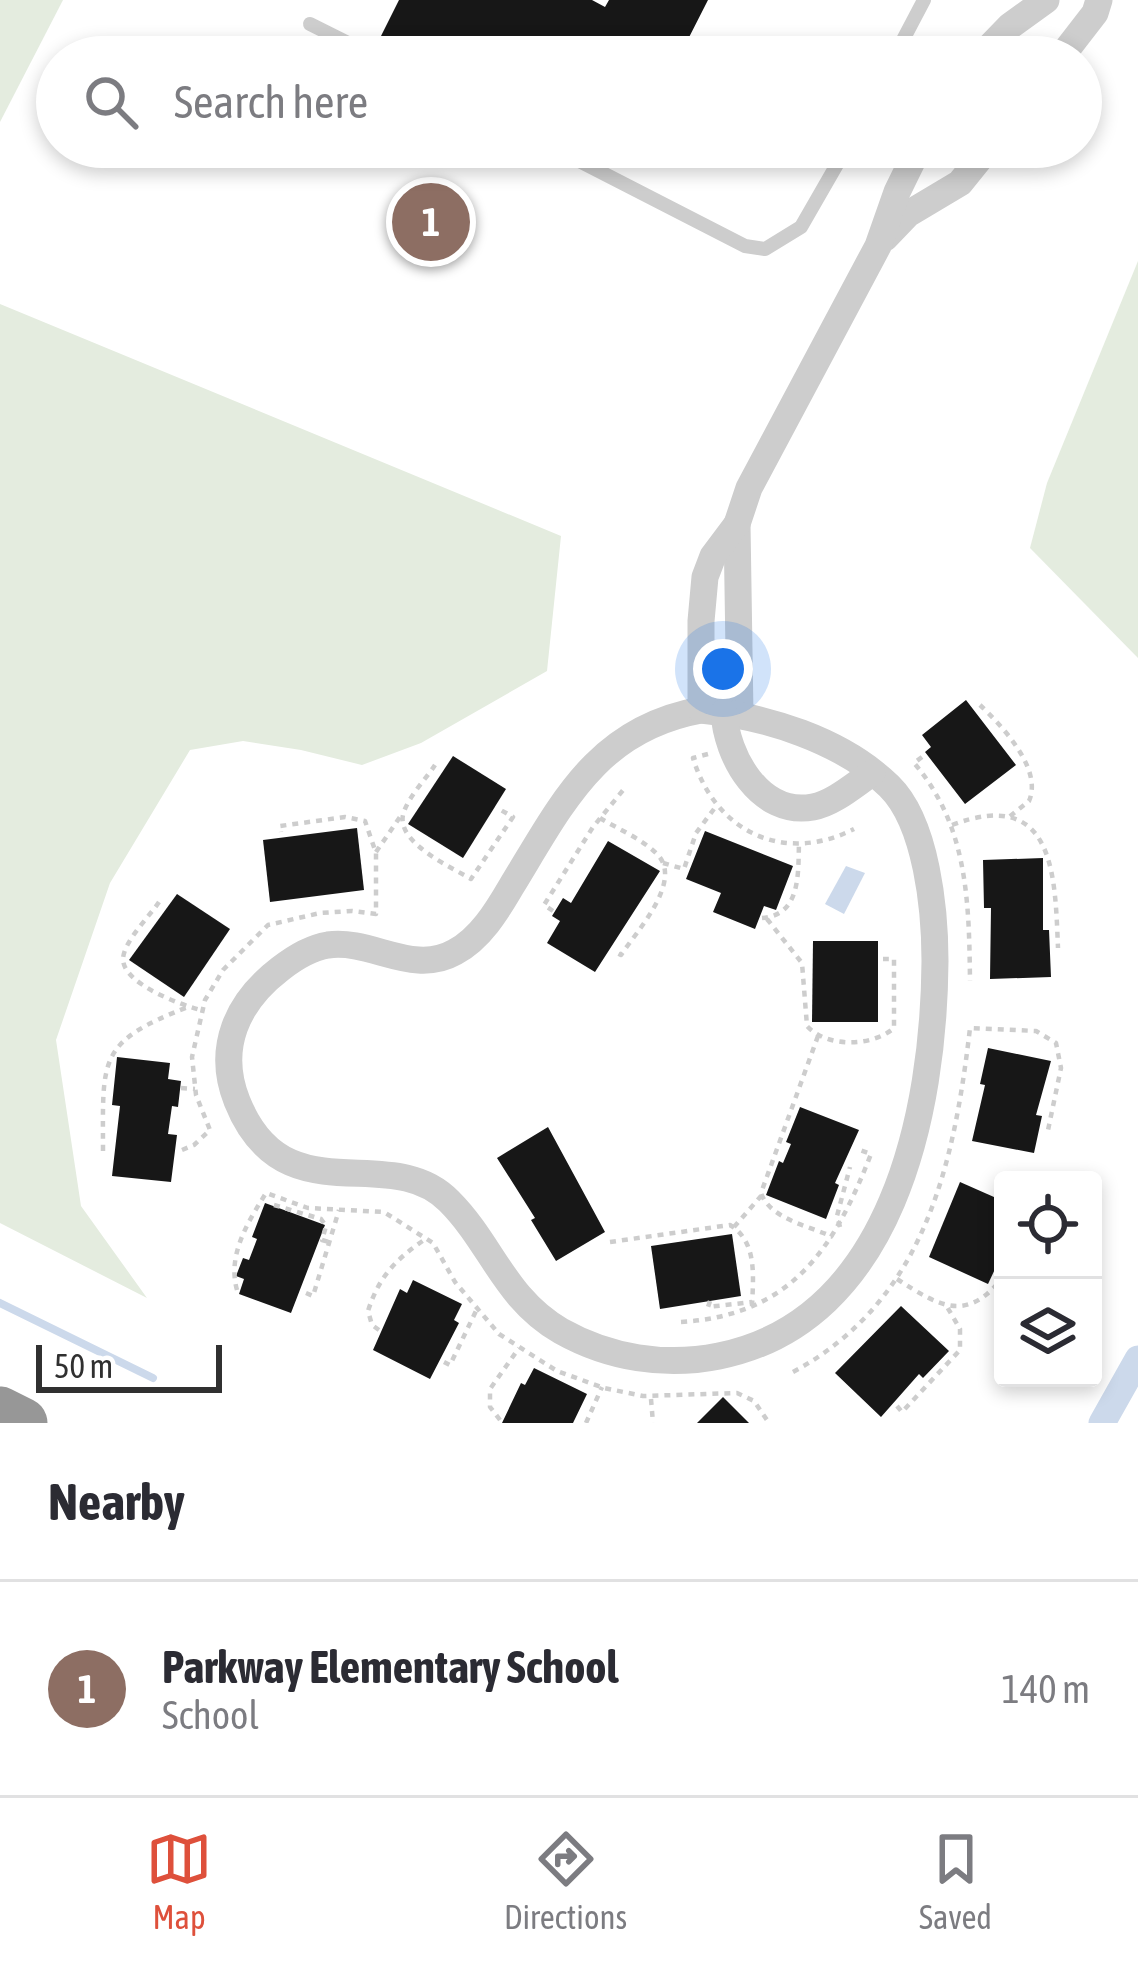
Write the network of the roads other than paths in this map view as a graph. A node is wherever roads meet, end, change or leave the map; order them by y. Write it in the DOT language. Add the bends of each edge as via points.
graph roads {
  1 [pos="924,0"];
  2 [pos="1046,0"];
  3 [pos="1100,0"];
  4 [pos="310,24"];
  5 [pos="334,36"];
  6 [pos="905,36"];
  7 [pos="1001,36"];
  8 [pos="1077,36"];
  9 [pos="593,168"];
  10 [pos="835,168"];
  11 [pos="909,168"];
  12 [pos="972,168"];
  13 [pos="878,246"];
  14 [pos="737,524"];
  15 [pos="722,712"];
  16 [pos="872,773"];
  17 [pos="0,1412"];
  18 [pos="22,1423"];
  1 -- 6 [label="lane"];
  2 -- 7 [label="street"];
  3 -- 8 [label="street"];
  4 -- 5 [label="lane"];
  9 -- 10 [label="lane" via="765,250 801,227"];
  11 -- 13 [label="street"];
  12 -- 13 [label="street"];
  13 -- 14 [label="street" via="748,488"];
  14 -- 15 [label="street"];
  14 -- 15 [label="street" via="705,577 701,622"];
  15 -- 16 [label="street" via="842,752"];
  15 -- 16 [label="street" via="746,778 781,802 812,808"];
  15 -- 16 [label="street" via="674,715 592,764 493,917 461,950 428,962 353,946 299,955 244,1004 230,1035 238,1103 269,1146 315,1171 400,1174 435,1189 517,1296 563,1332 622,1356 705,1359 787,1332 825,1302 879,1230 926,1086 935,935 913,830 901,800"];
  17 -- 18 [label="highway"];
}
